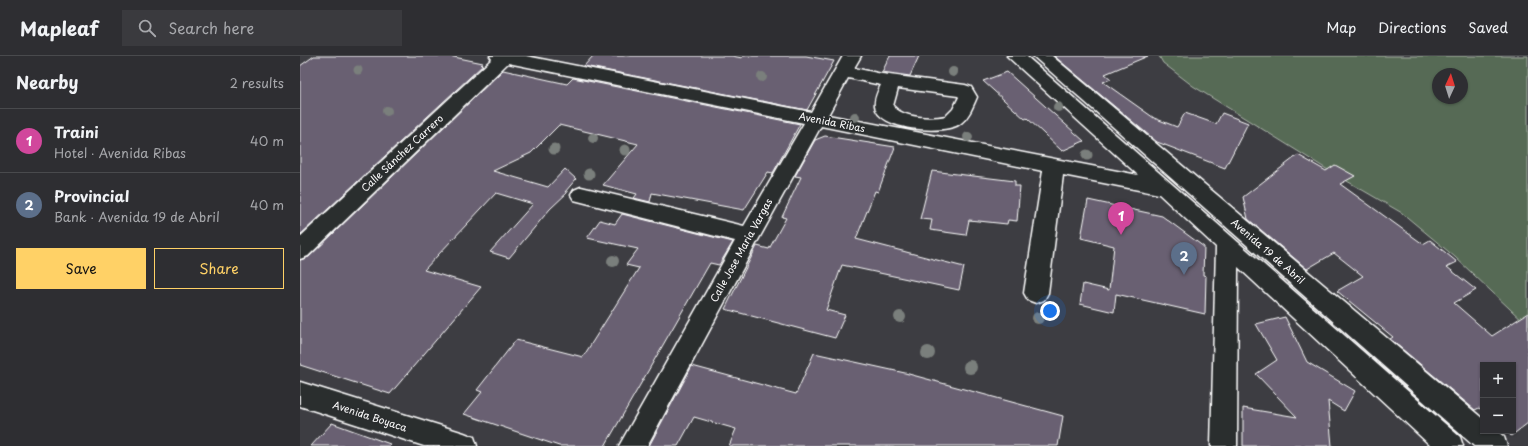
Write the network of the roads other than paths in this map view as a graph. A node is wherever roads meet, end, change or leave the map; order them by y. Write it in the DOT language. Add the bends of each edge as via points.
graph roads {
  1 [pos="503,56"];
  2 [pos="1016,56"];
  3 [pos="1042,56"];
  4 [pos="848,64"];
  5 [pos="891,81"];
  6 [pos="816,119"];
  7 [pos="1054,166"];
  8 [pos="1165,188"];
  9 [pos="581,195"];
  10 [pos="749,236"];
  11 [pos="1227,244"];
  12 [pos="300,250"];
  13 [pos="1036,292"];
  14 [pos="300,394"];
  15 [pos="464,446"];
  16 [pos="632,446"];
  17 [pos="1224,446"];
  18 [pos="1450,446"];
  19 [pos="1494,446"];
  1 -- 6 [label="street, Avenida Ribas"];
  1 -- 12 [label="street, Calle Sánchez Carrero"];
  2 -- 8 [label="street"];
  3 -- 19 [label="street, Avenida 19 de Abril"];
  4 -- 5 [label="street"];
  4 -- 6 [label="street, Calle Jose Maria Vargas"];
  6 -- 7 [label="street, Avenida Ribas"];
  6 -- 10 [label="street, Calle Jose Maria Vargas"];
  7 -- 8 [label="street, Avenida Ribas"];
  7 -- 13 [label="street"];
  8 -- 11 [label="street"];
  9 -- 10 [label="street"];
  10 -- 16 [label="street, Calle Jose Maria Vargas"];
  11 -- 17 [label="street"];
  11 -- 18 [label="street"];
  14 -- 15 [label="street, Avenida Boyaca"];
}
